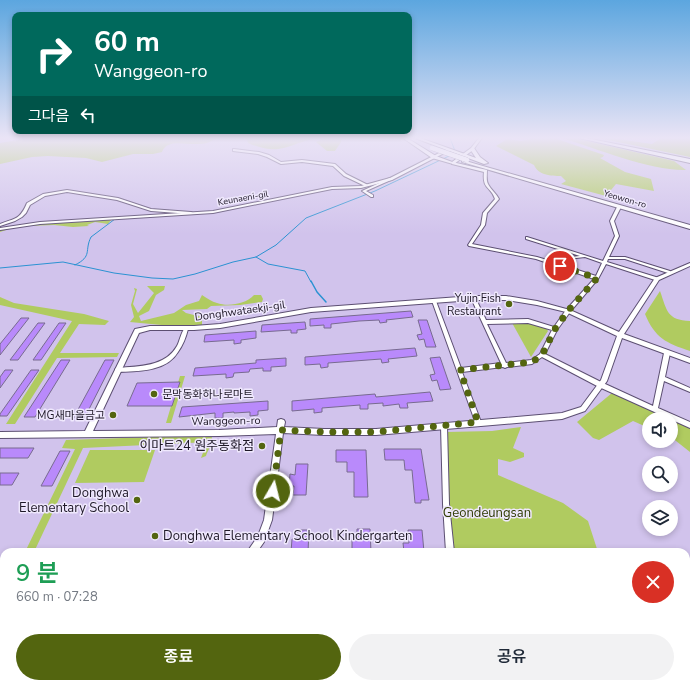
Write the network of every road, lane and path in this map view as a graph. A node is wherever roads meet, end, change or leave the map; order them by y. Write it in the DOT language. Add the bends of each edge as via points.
graph roads {
  1 [pos="340,170"];
  2 [pos="410,170"];
  3 [pos="479,170"];
  4 [pos="501,170"];
  5 [pos="506,170"];
  6 [pos="486,172"];
  7 [pos="391,179"];
  8 [pos="535,181"];
  9 [pos="366,185"];
  10 [pos="372,195"];
  11 [pos="620,205"];
  12 [pos="639,206"];
  13 [pos="631,207"];
  14 [pos="192,213"];
  15 [pos="690,224"];
  16 [pos="0,225"];
  17 [pos="690,227"];
  18 [pos="0,229"];
  19 [pos="527,238"];
  20 [pos="586,257"];
  21 [pos="545,260"];
  22 [pos="606,260"];
  23 [pos="690,264"];
  24 [pos="669,272"];
  25 [pos="597,278"];
  26 [pos="656,279"];
  27 [pos="473,298"];
  28 [pos="434,301"];
  29 [pos="568,311"];
  30 [pos="484,322"];
  31 [pos="186,329"];
  32 [pos="555,329"];
  33 [pos="620,335"];
  34 [pos="667,352"];
  35 [pos="542,355"];
  36 [pos="690,361"];
  37 [pos="505,366"];
  38 [pos="118,370"];
  39 [pos="460,370"];
  40 [pos="662,378"];
  41 [pos="601,384"];
  42 [pos="690,390"];
  43 [pos="655,409"];
  44 [pos="478,422"];
  45 [pos="690,425"];
  46 [pos="281,426"];
  47 [pos="444,426"];
  48 [pos="88,433"];
  49 [pos="0,435"];
  50 [pos="254,548"];
  51 [pos="450,548"];
  1 -- 9 [label="street"];
  2 -- 7 [label="street, Keunaeni-gil"];
  3 -- 6 [label="street"];
  4 -- 8 [label="highway, Yeowon-ro"];
  5 -- 8 [label="highway"];
  6 -- 8 [label="highway"];
  6 -- 21 [label="street" via="484,180 497,199 485,213 483,225 470,245"];
  7 -- 9 [label="street, Keunaeni-gil"];
  7 -- 10 [label="street" via="364,191"];
  8 -- 11 [label="highway, Yeowon-ro"];
  9 -- 14 [label="street, Keunaeni-gil" via="332,188 213,212"];
  11 -- 13 [label="highway, Yeowon-ro"];
  11 -- 17 [label="highway, Yeowon-ro"];
  11 -- 22 [label="street" via="612,221 617,236"];
  12 -- 13 [label="highway"];
  13 -- 15 [label="highway, Yeowon-ro"];
  14 -- 16 [label="street, Keunaeni-gil" via="150,210 118,199 67,191 44,195 28,204 22,217"];
  14 -- 18 [label="street, Keunaeni-gil" via="40,223"];
  19 -- 20 [label="street"];
  20 -- 21 [label="street"];
  20 -- 22 [label="street"];
  21 -- 25 [label="street"];
  22 -- 24 [label="street" via="625,258"];
  22 -- 25 [label="street"];
  22 -- 26 [label="street"];
  23 -- 24 [label="street, Wanggeon-ro"];
  24 -- 26 [label="street, Wanggeon-ro"];
  25 -- 29 [label="street"];
  26 -- 33 [label="street, Wanggeon-ro"];
  27 -- 28 [label="street, Donghwataekji-gil"];
  27 -- 29 [label="street, Donghwataekji-gil" via="506,298"];
  27 -- 30 [label="street"];
  28 -- 31 [label="street, Donghwataekji-gil" via="311,310 220,326"];
  28 -- 39 [label="street"];
  29 -- 32 [label="street"];
  29 -- 33 [label="street, Donghwataekji-gil"];
  30 -- 32 [label="street" via="528,321"];
  30 -- 37 [label="street"];
  31 -- 38 [label="street" via="182,343 170,360 157,365"];
  31 -- 38 [label="street, Donghwataekji-gil" via="150,328 137,331"];
  32 -- 35 [label="street"];
  33 -- 34 [label="street"];
  33 -- 41 [label="street, Wanggeon-ro"];
  34 -- 36 [label="street"];
  34 -- 40 [label="street"];
  35 -- 37 [label="street" via="532,362"];
  35 -- 41 [label="street"];
  37 -- 39 [label="street"];
  38 -- 48 [label="street, Donghwataekji-gil"];
  39 -- 44 [label="street"];
  40 -- 42 [label="street"];
  40 -- 43 [label="street"];
  41 -- 43 [label="street"];
  41 -- 44 [label="street, Wanggeon-ro" via="583,409 562,416"];
  43 -- 45 [label="street"];
  44 -- 47 [label="street, Wanggeon-ro"];
  46 -- 47 [label="street, Wanggeon-ro" via="324,432 376,432"];
  46 -- 48 [label="street, Wanggeon-ro" via="219,433"];
  46 -- 50 [label="street" via="268,520"];
  47 -- 51 [label="street"];
  48 -- 49 [label="street, Wanggeon-ro"];
}
